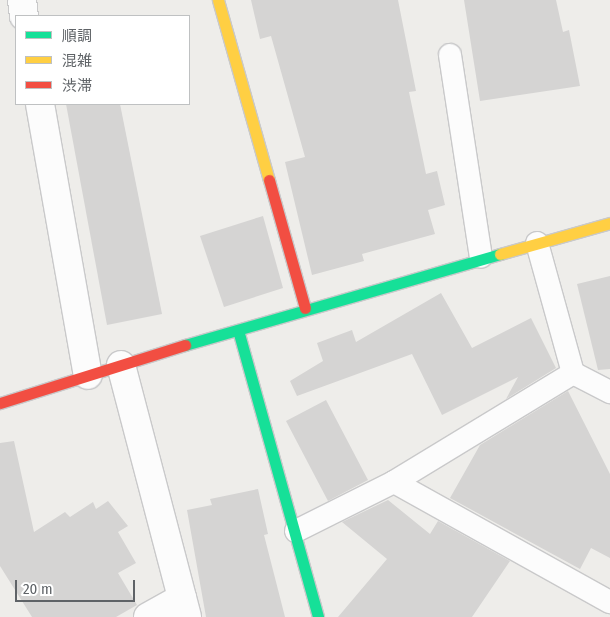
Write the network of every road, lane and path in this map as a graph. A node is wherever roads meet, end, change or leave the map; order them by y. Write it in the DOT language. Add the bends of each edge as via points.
graph roads {
  1 [pos="22,0"];
  2 [pos="218,0"];
  3 [pos="24,15"];
  4 [pos="450,55"];
  5 [pos="40,105"];
  6 [pos="610,223"];
  7 [pos="537,243"];
  8 [pos="481,257"];
  9 [pos="305,308"];
  10 [pos="238,330"];
  11 [pos="121,365"];
  12 [pos="573,373"];
  13 [pos="88,375"];
  14 [pos="610,392"];
  15 [pos="0,403"];
  16 [pos="394,482"];
  17 [pos="296,531"];
  18 [pos="610,602"];
  19 [pos="184,608"];
  20 [pos="148,617"];
  21 [pos="318,617"];
  1 -- 3 [label="street"];
  2 -- 9 [label="street"];
  4 -- 8 [label="lane"];
  5 -- 13 [label="street"];
  6 -- 7 [label="street"];
  7 -- 8 [label="street"];
  7 -- 12 [label="lane"];
  8 -- 9 [label="street"];
  9 -- 10 [label="street"];
  10 -- 11 [label="street"];
  10 -- 17 [label="street"];
  11 -- 13 [label="street"];
  11 -- 19 [label="street"];
  12 -- 14 [label="lane"];
  12 -- 16 [label="lane"];
  13 -- 15 [label="street"];
  16 -- 17 [label="lane"];
  16 -- 18 [label="lane"];
  17 -- 21 [label="street"];
  19 -- 20 [label="street"];
}
